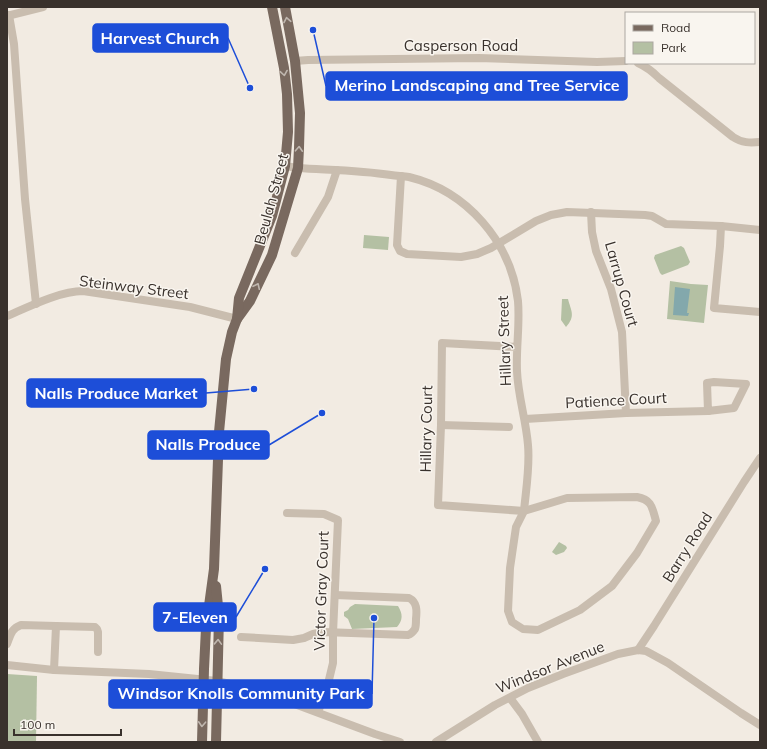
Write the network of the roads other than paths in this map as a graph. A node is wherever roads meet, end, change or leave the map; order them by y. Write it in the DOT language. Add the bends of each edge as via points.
graph roads {
  1 [pos="43,7"];
  2 [pos="272,7"];
  3 [pos="285,7"];
  4 [pos="8,16"];
  5 [pos="295,61"];
  6 [pos="625,61"];
  7 [pos="641,64"];
  8 [pos="760,142"];
  9 [pos="285,166"];
  10 [pos="298,168"];
  11 [pos="337,170"];
  12 [pos="401,176"];
  13 [pos="591,212"];
  14 [pos="720,226"];
  15 [pos="760,230"];
  16 [pos="498,244"];
  17 [pos="295,253"];
  18 [pos="36,304"];
  19 [pos="760,312"];
  20 [pos="7,316"];
  21 [pos="237,319"];
  22 [pos="517,347"];
  23 [pos="708,411"];
  24 [pos="626,413"];
  25 [pos="525,419"];
  26 [pos="441,425"];
  27 [pos="509,427"];
  28 [pos="760,458"];
  29 [pos="524,511"];
  30 [pos="287,513"];
  31 [pos="214,569"];
  32 [pos="335,595"];
  33 [pos="56,626"];
  34 [pos="333,633"];
  35 [pos="241,637"];
  36 [pos="7,644"];
  37 [pos="638,650"];
  38 [pos="98,652"];
  39 [pos="7,665"];
  40 [pos="54,670"];
  41 [pos="203,679"];
  42 [pos="217,681"];
  43 [pos="510,698"];
  44 [pos="318,712"];
  45 [pos="760,725"];
  46 [pos="202,742"];
  47 [pos="216,742"];
  48 [pos="400,742"];
  49 [pos="436,742"];
  50 [pos="538,742"];
  1 -- 4 [label="street"];
  2 -- 9 [label="main road, Beulah Street, one-way" via="288,94"];
  5 -- 3 [label="main road, Beulah Street, one-way"];
  4 -- 18 [label="street" via="14,44"];
  5 -- 6 [label="street, Casperson Road" via="480,58"];
  10 -- 5 [label="main road, Beulah Street, one-way" via="300,113"];
  7 -- 8 [label="street" via="652,70 733,137 744,142"];
  9 -- 10 [label="street, Hillary Street"];
  9 -- 21 [label="main road, Beulah Street" via="272,216 239,298"];
  10 -- 11 [label="street, Hillary Street"];
  21 -- 10 [label="main road, Beulah Street, one-way" via="250,301 272,255"];
  11 -- 12 [label="street, Hillary Street"];
  11 -- 17 [label="street" via="328,197"];
  12 -- 16 [label="street, Hillary Street" via="428,183 460,201 487,227"];
  12 -- 16 [label="street" via="398,245 400,251 407,254 461,257 485,252"];
  13 -- 14 [label="street" via="652,216 666,224"];
  13 -- 16 [label="street" via="551,215 528,225"];
  13 -- 24 [label="street, Larrup Court" via="596,251 611,289 622,332"];
  14 -- 15 [label="street"];
  14 -- 19 [label="street" via="714,308"];
  16 -- 22 [label="street, Hillary Street" via="507,262 518,302"];
  18 -- 20 [label="street, Steinway Street"];
  18 -- 21 [label="street, Steinway Street" via="68,293 83,291 190,307"];
  21 -- 31 [label="main road, Beulah Street" via="226,359 222,394"];
  22 -- 25 [label="street, Hillary Street" via="518,388"];
  22 -- 26 [label="street, Hillary Court" via="442,343"];
  23 -- 23 [label="street, Patience Court" via="734,408 746,384 707,383"];
  23 -- 24 [label="street, Patience Court"];
  24 -- 25 [label="street, Patience Court"];
  25 -- 29 [label="street, Hillary Street" via="528,467"];
  26 -- 27 [label="street"];
  26 -- 29 [label="street, Hillary Court" via="438,505"];
  28 -- 37 [label="street, Barry Road"];
  29 -- 29 [label="street, Hillary Street" via="567,498 637,497 650,503 656,520 637,553 612,586 580,610 538,630 523,629 512,622 508,611 510,568 516,527"];
  30 -- 32 [label="street, Victor Gray Court" via="324,514 338,520"];
  31 -- 41 [label="main road, Beulah Street" via="206,628"];
  42 -- 31 [label="main road, Beulah Street, one-way" via="219,616"];
  32 -- 34 [label="street, Victor Gray Court"];
  32 -- 34 [label="street" via="408,598 417,610 416,628 408,635"];
  33 -- 36 [label="street" via="21,625 12,631"];
  33 -- 38 [label="street" via="95,627 98,632"];
  33 -- 40 [label="street"];
  34 -- 35 [label="street" via="323,632 293,640"];
  34 -- 44 [label="street, Victor Gray Court" via="333,663"];
  37 -- 43 [label="street, Windsor Avenue" via="618,654 563,674"];
  37 -- 45 [label="street" via="646,651 668,663"];
  39 -- 40 [label="street"];
  40 -- 41 [label="street"];
  41 -- 42 [label="street"];
  41 -- 46 [label="main road, Beulah Street, one-way"];
  42 -- 44 [label="street" via="257,690"];
  42 -- 47 [label="main road, Beulah Street"];
  43 -- 49 [label="street, Windsor Avenue" via="495,704"];
  43 -- 50 [label="street"];
  44 -- 48 [label="street"];
}
